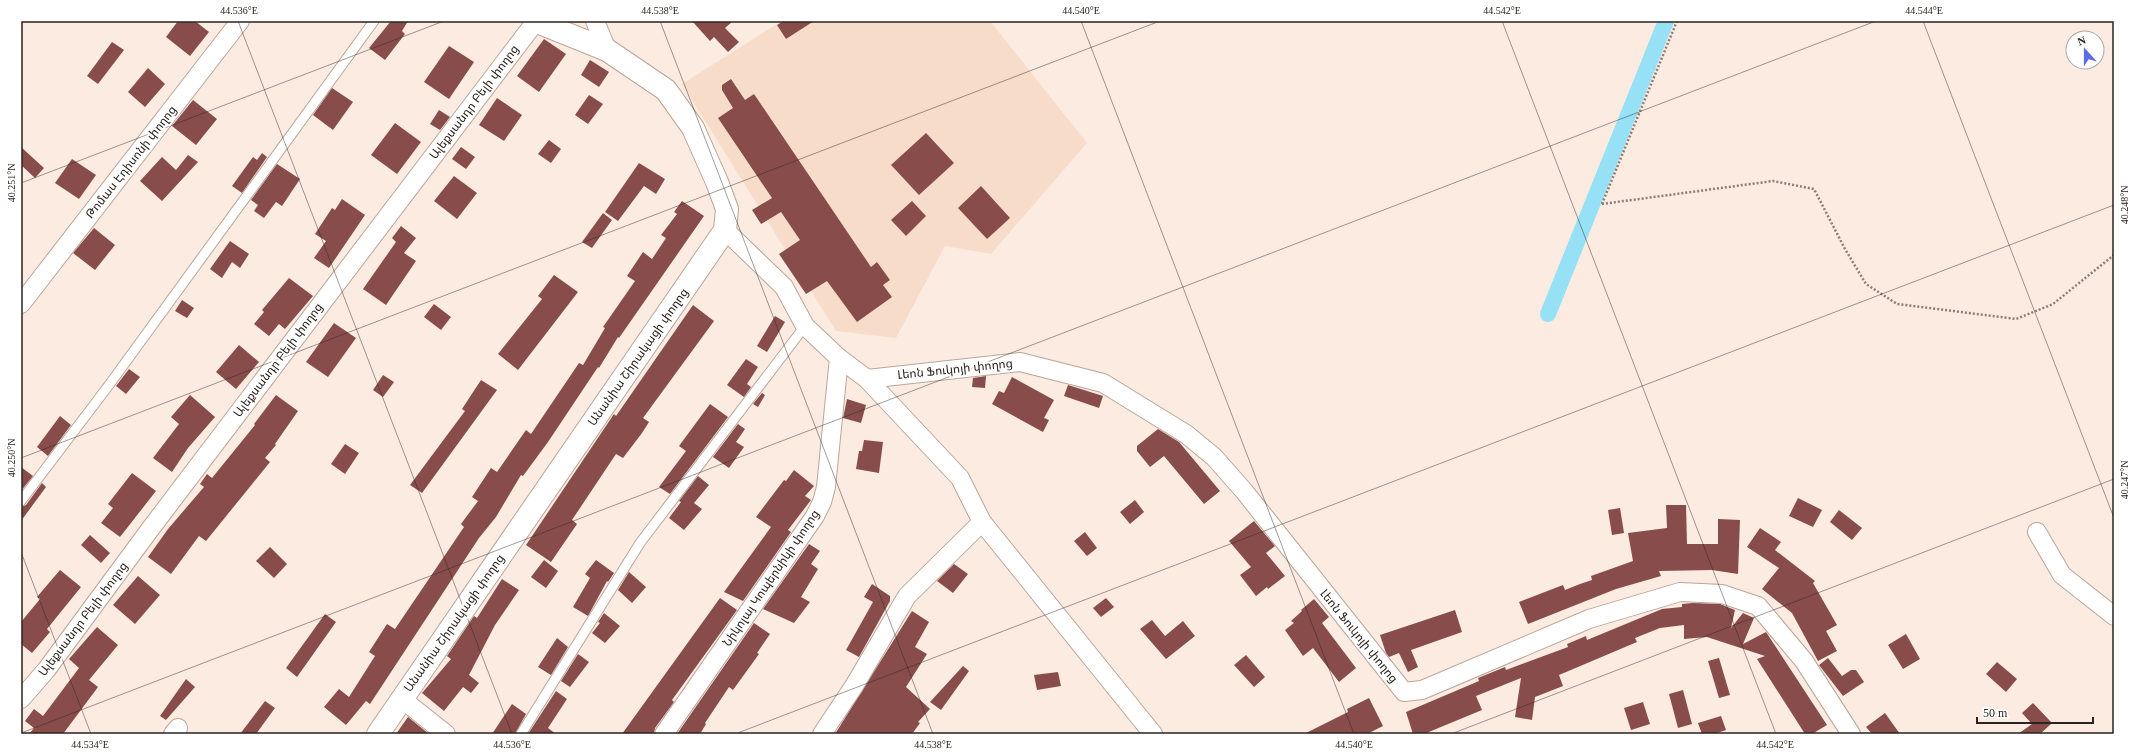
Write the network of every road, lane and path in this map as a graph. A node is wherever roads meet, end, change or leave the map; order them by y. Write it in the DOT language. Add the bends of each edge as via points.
graph roads {
  1 [pos="240,21"];
  2 [pos="374,21"];
  3 [pos="535,21"];
  4 [pos="595,21"];
  5 [pos="1677,21"];
  6 [pos="607,50"];
  7 [pos="725,230"];
  8 [pos="2114,255"];
  9 [pos="21,304"];
  10 [pos="805,326"];
  11 [pos="839,358"];
  12 [pos="866,379"];
  13 [pos="21,501"];
  14 [pos="982,522"];
  15 [pos="2037,532"];
  16 [pos="2114,616"];
  17 [pos="21,699"];
  18 [pos="402,699"];
  19 [pos="378,734"];
  20 [pos="446,734"];
  21 [pos="521,734"];
  22 [pos="664,734"];
  23 [pos="822,734"];
  24 [pos="1152,734"];
  25 [pos="1851,734"];
  1 -- 9 [label="street, Թոմաս Էդիսոնի փողոց"];
  2 -- 13 [label="lane" via="109,385"];
  3 -- 6 [label="main road, Անանիա Շիրակացի փողոց"];
  3 -- 17 [label="street, Ալեքսանդր Բելի փողոց"];
  4 -- 6 [label="street"];
  5 -- 8 [label="path" via="1602,204 1773,181 1814,189 1866,284 1897,304 2016,319 2053,304"];
  6 -- 7 [label="main road, Անանիա Շիրակացի փողոց" via="666,90 679,106 693,128 727,209"];
  7 -- 10 [label="street" via="784,287"];
  7 -- 18 [label="main road, Անանիա Շիրակացի փողոց"];
  10 -- 11 [label="street"];
  10 -- 21 [label="lane" via="640,543"];
  11 -- 12 [label="street"];
  11 -- 22 [label="street, Նիկոլայ Կոպերնիկի փողոց" via="826,487 822,502 815,516"];
  12 -- 14 [label="street" via="960,478"];
  12 -- 25 [label="street, Լեոն Ֆուկոյի փողոց" via="1020,362 1103,383 1186,434 1214,457 1404,692 1422,690 1589,619 1680,592 1722,594 1758,606 1804,661"];
  14 -- 23 [label="street" via="907,596 854,686"];
  14 -- 24 [label="street"];
  15 -- 16 [label="street" via="2062,575"];
  18 -- 19 [label="main road, Անանիա Շիրակացի փողոց"];
  18 -- 20 [label="street"];
}
